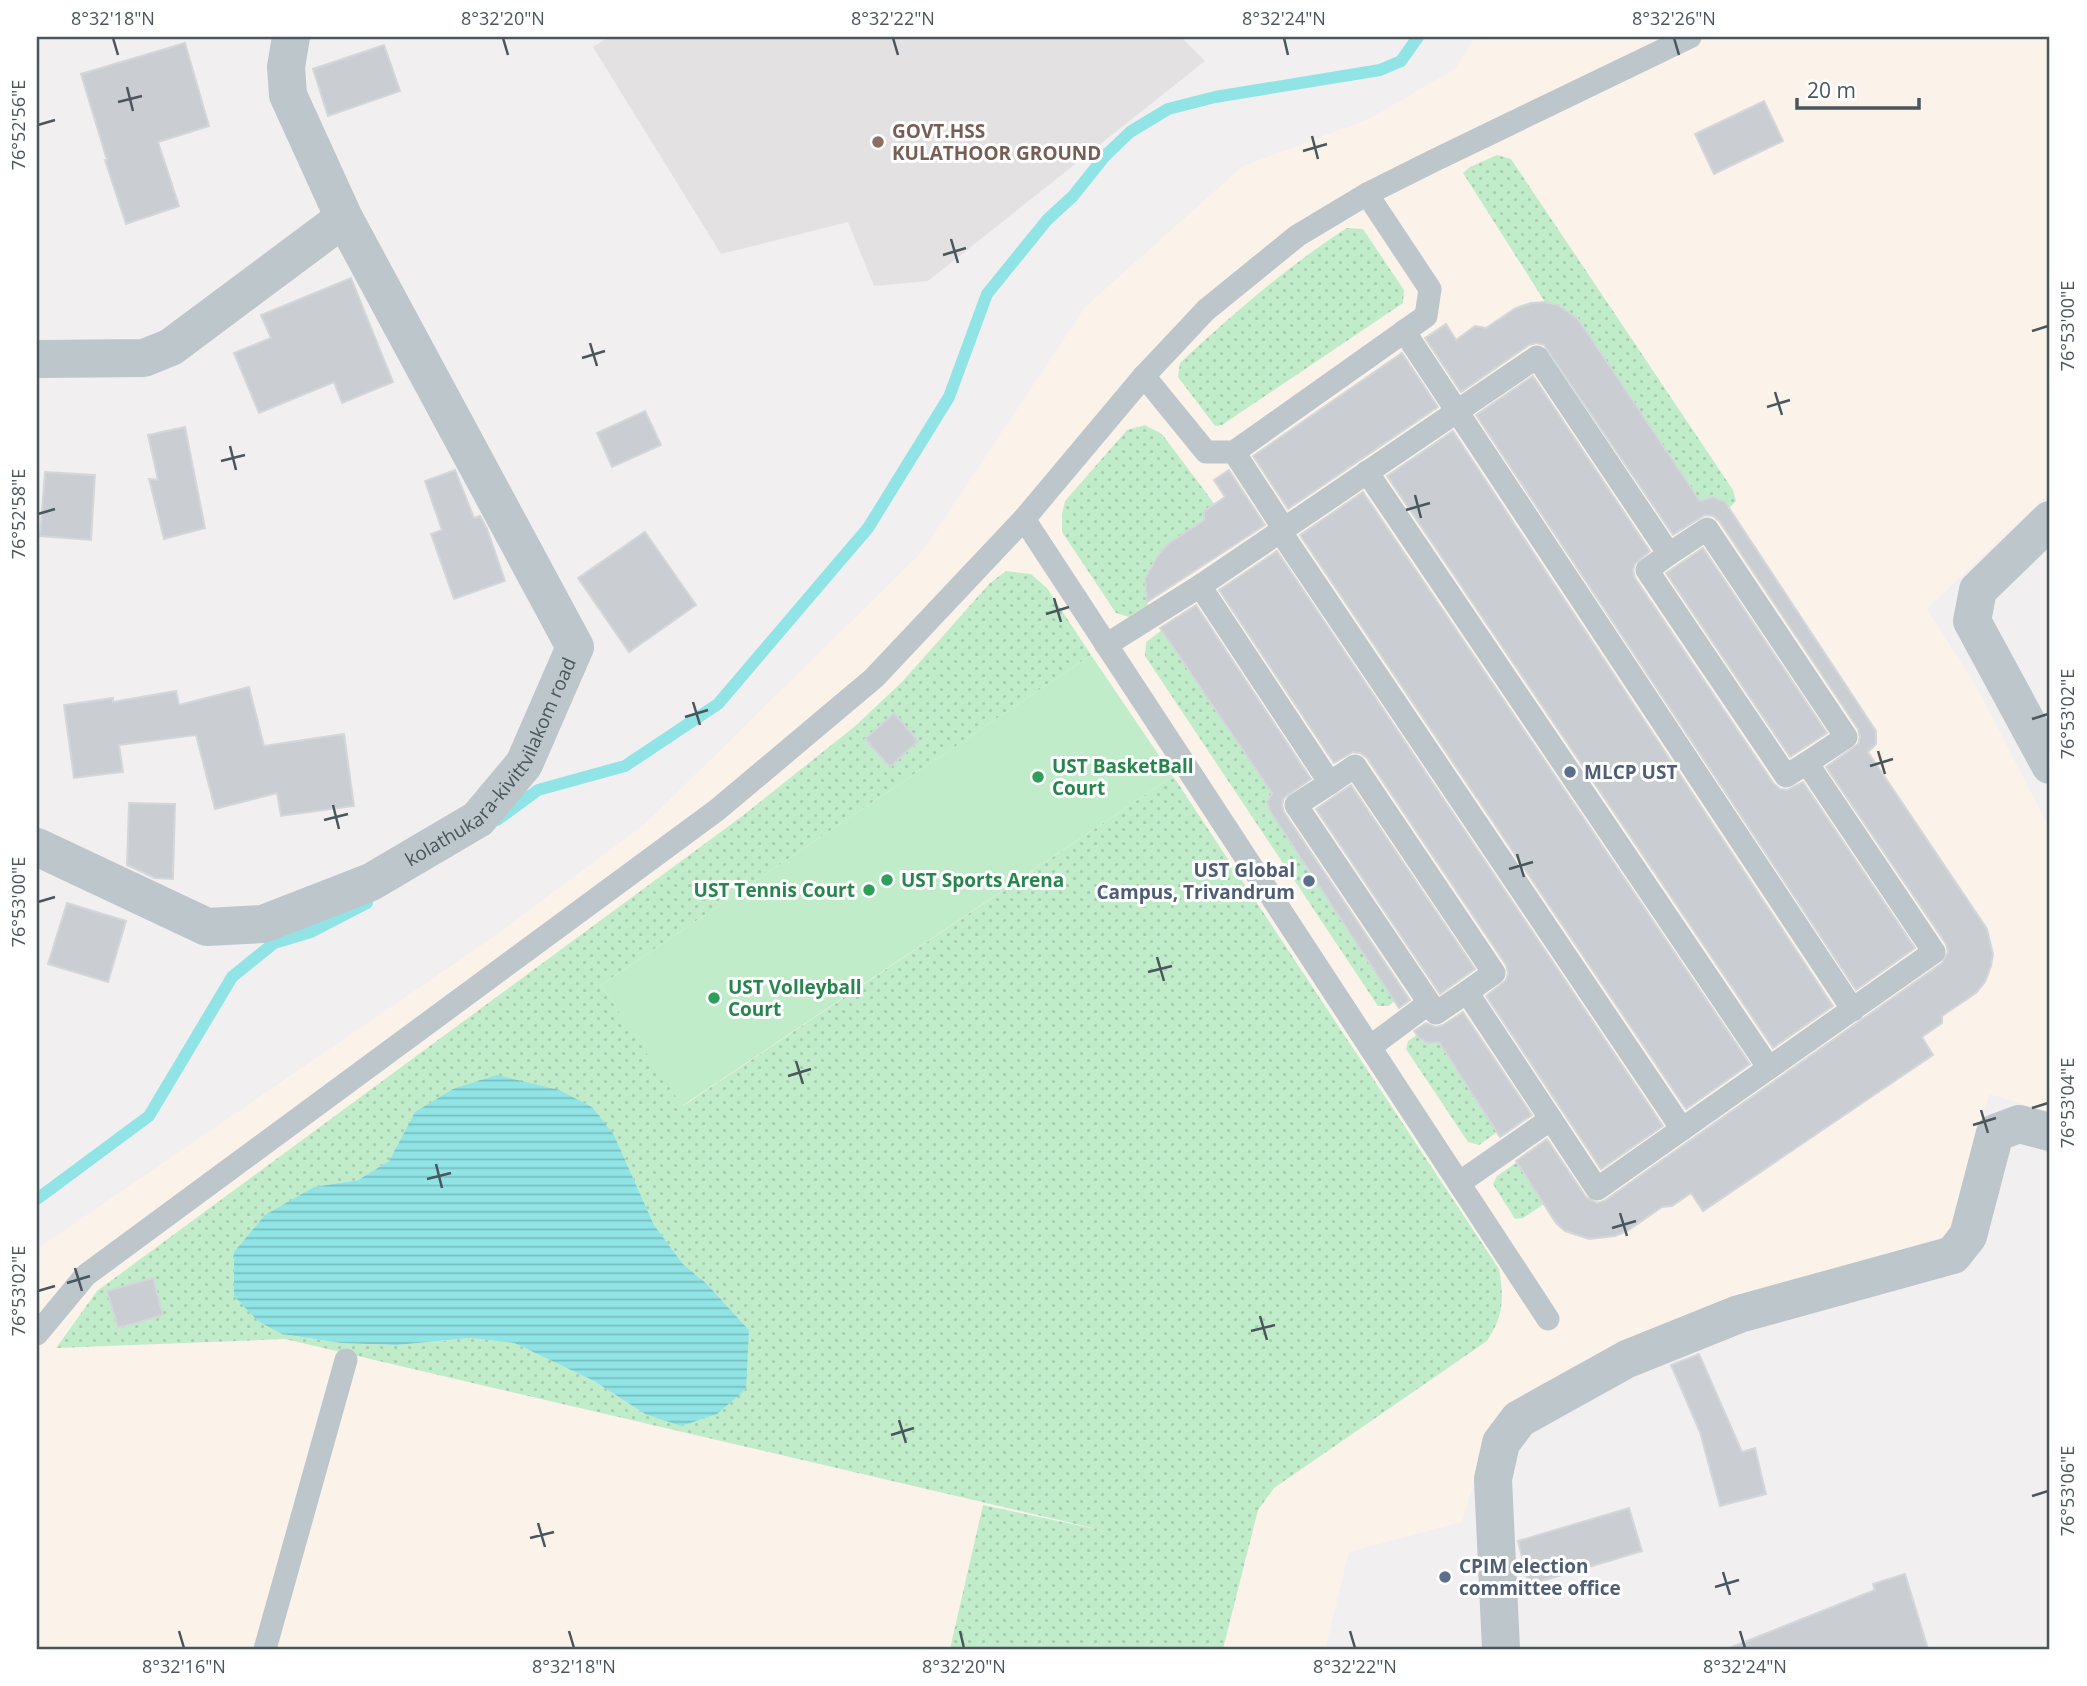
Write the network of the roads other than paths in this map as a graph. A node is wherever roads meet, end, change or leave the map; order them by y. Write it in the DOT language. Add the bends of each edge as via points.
graph roads {
  1 [pos="291,37"];
  2 [pos="1690,37"];
  3 [pos="1367,194"];
  4 [pos="344,218"];
  5 [pos="1404,331"];
  6 [pos="37,357"];
  7 [pos="1144,376"];
  8 [pos="1457,411"];
  9 [pos="1234,452"];
  10 [pos="1367,472"];
  11 [pos="1024,519"];
  12 [pos="2050,520"];
  13 [pos="1282,530"];
  14 [pos="1669,554"];
  15 [pos="1200,586"];
  16 [pos="1106,645"];
  17 [pos="1807,763"];
  18 [pos="2050,765"];
  19 [pos="1330,783"];
  20 [pos="37,847"];
  21 [pos="1467,992"];
  22 [pos="1429,1003"];
  23 [pos="1853,1010"];
  24 [pos="1370,1047"];
  25 [pos="1769,1068"];
  26 [pos="1550,1119"];
  27 [pos="1682,1129"];
  28 [pos="2050,1132"];
  29 [pos="1459,1183"];
  30 [pos="1548,1320"];
  31 [pos="37,1334"];
  32 [pos="346,1360"];
  33 [pos="265,1649"];
  34 [pos="1501,1649"];
  1 -- 4 [label="street, kolathukara-kivittvilakom road" via="288,95"];
  2 -- 3 [label="lane"];
  3 -- 5 [label="lane" via="1430,289 1426,316"];
  3 -- 7 [label="lane" via="1297,236 1206,310"];
  4 -- 6 [label="street" via="171,347 144,358"];
  4 -- 20 [label="street, kolathukara-kivittvilakom road" via="575,647 524,764 478,819 371,882 263,925 206,927"];
  5 -- 8 [label="lane"];
  5 -- 9 [label="lane"];
  7 -- 9 [label="lane" via="1206,452"];
  7 -- 11 [label="lane"];
  8 -- 10 [label="lane"];
  8 -- 14 [label="lane" via="1537,357"];
  8 -- 23 [label="lane"];
  9 -- 13 [label="lane"];
  10 -- 13 [label="lane"];
  10 -- 25 [label="lane"];
  11 -- 16 [label="lane"];
  11 -- 31 [label="lane" via="874,678 717,810 86,1275"];
  12 -- 18 [label="street" via="1979,590 1972,621"];
  13 -- 15 [label="lane"];
  13 -- 27 [label="lane"];
  14 -- 17 [label="lane" via="1647,570 1786,776"];
  14 -- 17 [label="lane" via="1707,529 1846,737"];
  15 -- 16 [label="lane"];
  15 -- 19 [label="lane"];
  16 -- 24 [label="lane"];
  17 -- 23 [label="lane" via="1934,952"];
  19 -- 21 [label="lane" via="1354,766 1494,974"];
  19 -- 22 [label="lane" via="1296,805"];
  21 -- 22 [label="lane" via="1436,1013"];
  21 -- 26 [label="lane"];
  22 -- 24 [label="lane"];
  23 -- 25 [label="lane"];
  24 -- 29 [label="lane"];
  25 -- 27 [label="lane"];
  26 -- 27 [label="lane" via="1597,1189"];
  26 -- 29 [label="lane"];
  28 -- 34 [label="street" via="2019,1124 1995,1133 1968,1236 1953,1255 1740,1314 1627,1359 1519,1419 1501,1443 1493,1479"];
  29 -- 30 [label="lane"];
  32 -- 33 [label="lane"];
}
